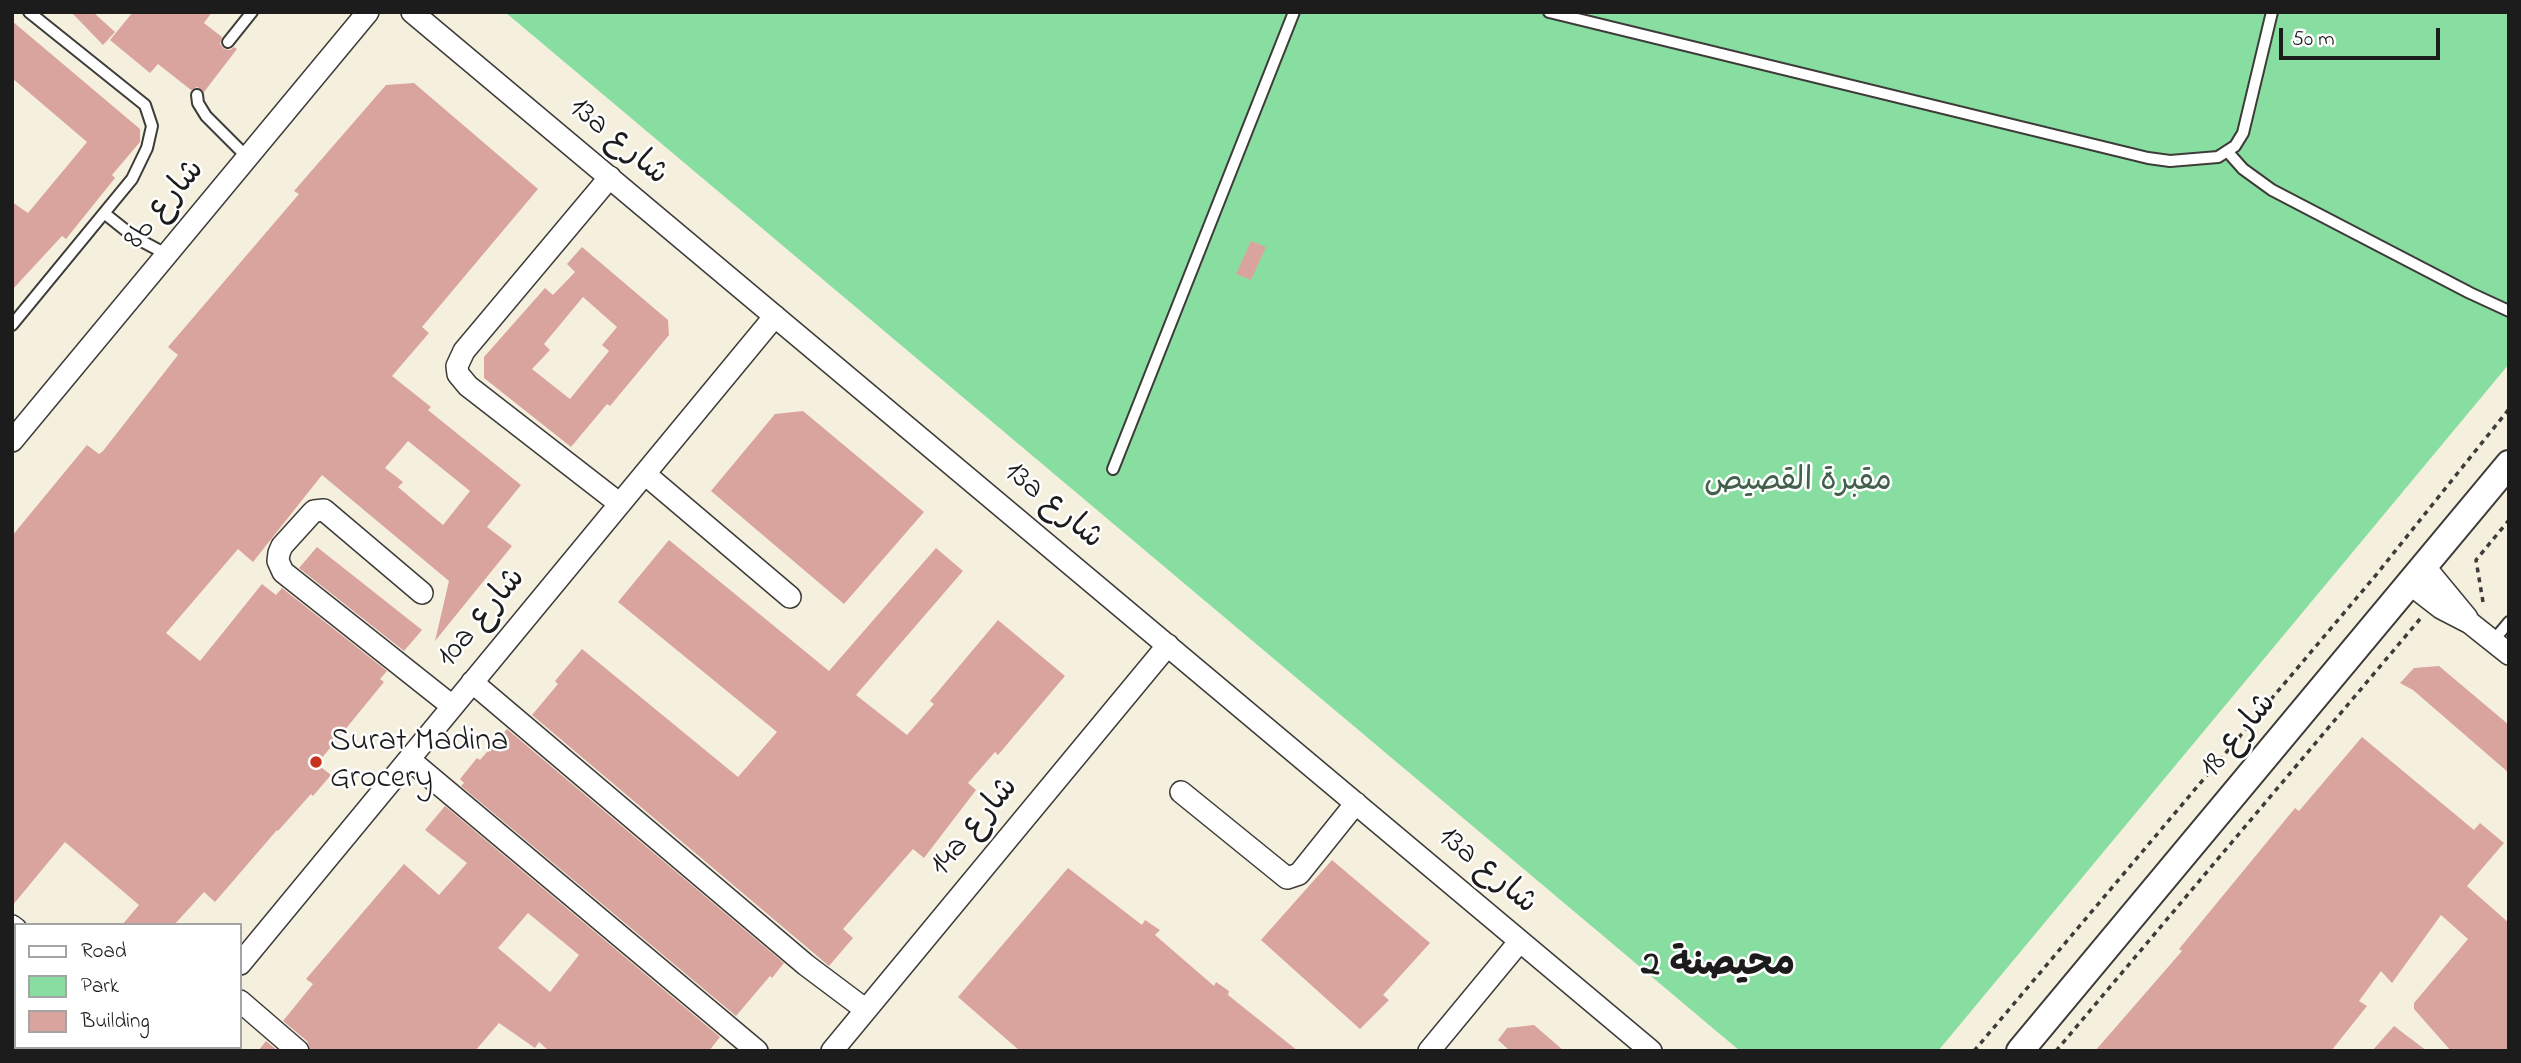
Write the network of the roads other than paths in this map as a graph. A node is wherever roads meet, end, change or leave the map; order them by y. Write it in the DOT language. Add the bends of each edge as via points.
graph roads {
  1 [pos="29,12"];
  2 [pos="252,12"];
  3 [pos="368,12"];
  4 [pos="412,12"];
  5 [pos="1294,12"];
  6 [pos="1549,12"];
  7 [pos="2272,12"];
  8 [pos="228,42"];
  9 [pos="197,95"];
  10 [pos="2227,151"];
  11 [pos="247,158"];
  12 [pos="610,177"];
  13 [pos="104,214"];
  14 [pos="166,254"];
  15 [pos="2509,310"];
  16 [pos="775,316"];
  17 [pos="12,325"];
  18 [pos="12,441"];
  19 [pos="2509,464"];
  20 [pos="1113,469"];
  21 [pos="645,474"];
  22 [pos="620,504"];
  23 [pos="2417,575"];
  24 [pos="422,593"];
  25 [pos="790,597"];
  26 [pos="2509,622"];
  27 [pos="1168,645"];
  28 [pos="2501,648"];
  29 [pos="472,682"];
  30 [pos="452,706"];
  31 [pos="410,760"];
  32 [pos="1181,792"];
  33 [pos="1356,803"];
  34 [pos="1520,941"];
  35 [pos="242,962"];
  36 [pos="242,1003"];
  37 [pos="866,1010"];
  38 [pos="298,1051"];
  39 [pos="757,1051"];
  40 [pos="832,1051"];
  41 [pos="1429,1051"];
  42 [pos="1651,1051"];
  43 [pos="2020,1051"];
  1 -- 13 [label="lane" via="149,111 152,126 142,160"];
  2 -- 8 [label="lane"];
  3 -- 11 [label="street, 8b شارع"];
  4 -- 12 [label="street, 13a شارع"];
  5 -- 20 [label="lane"];
  6 -- 10 [label="lane" via="2148,159 2189,161 2218,158"];
  7 -- 10 [label="lane" via="2243,133"];
  9 -- 11 [label="lane" via="206,116"];
  10 -- 15 [label="lane" via="2272,190"];
  11 -- 14 [label="street, 8b شارع"];
  12 -- 16 [label="street, 13a شارع"];
  12 -- 22 [label="street" via="464,351 457,366 468,386"];
  13 -- 14 [label="lane"];
  13 -- 17 [label="lane"];
  14 -- 18 [label="street, 8b شارع"];
  16 -- 21 [label="street, 10a شارع"];
  16 -- 27 [label="street, 13a شارع"];
  19 -- 23 [label="street, شارع 18"];
  21 -- 22 [label="street, 10a شارع"];
  21 -- 25 [label="street"];
  22 -- 29 [label="street, 10a شارع"];
  23 -- 28 [label="street" via="2441,608 2470,623"];
  23 -- 43 [label="street, شارع 18"];
  24 -- 30 [label="street" via="324,510 311,514 279,553 283,572"];
  26 -- 28 [label="lane"];
  27 -- 33 [label="street, 13a شارع"];
  27 -- 37 [label="street, 14a شارع"];
  29 -- 30 [label="street, 10a شارع"];
  29 -- 37 [label="street" via="806,965"];
  30 -- 31 [label="street, 10a شارع"];
  31 -- 35 [label="street, 10a شارع"];
  31 -- 39 [label="street"];
  32 -- 33 [label="street" via="1287,878 1299,874"];
  33 -- 34 [label="street, 13a شارع"];
  34 -- 41 [label="street"];
  34 -- 42 [label="street, 13a شارع"];
  36 -- 38 [label="street"];
  37 -- 40 [label="street, 14a شارع"];
}
